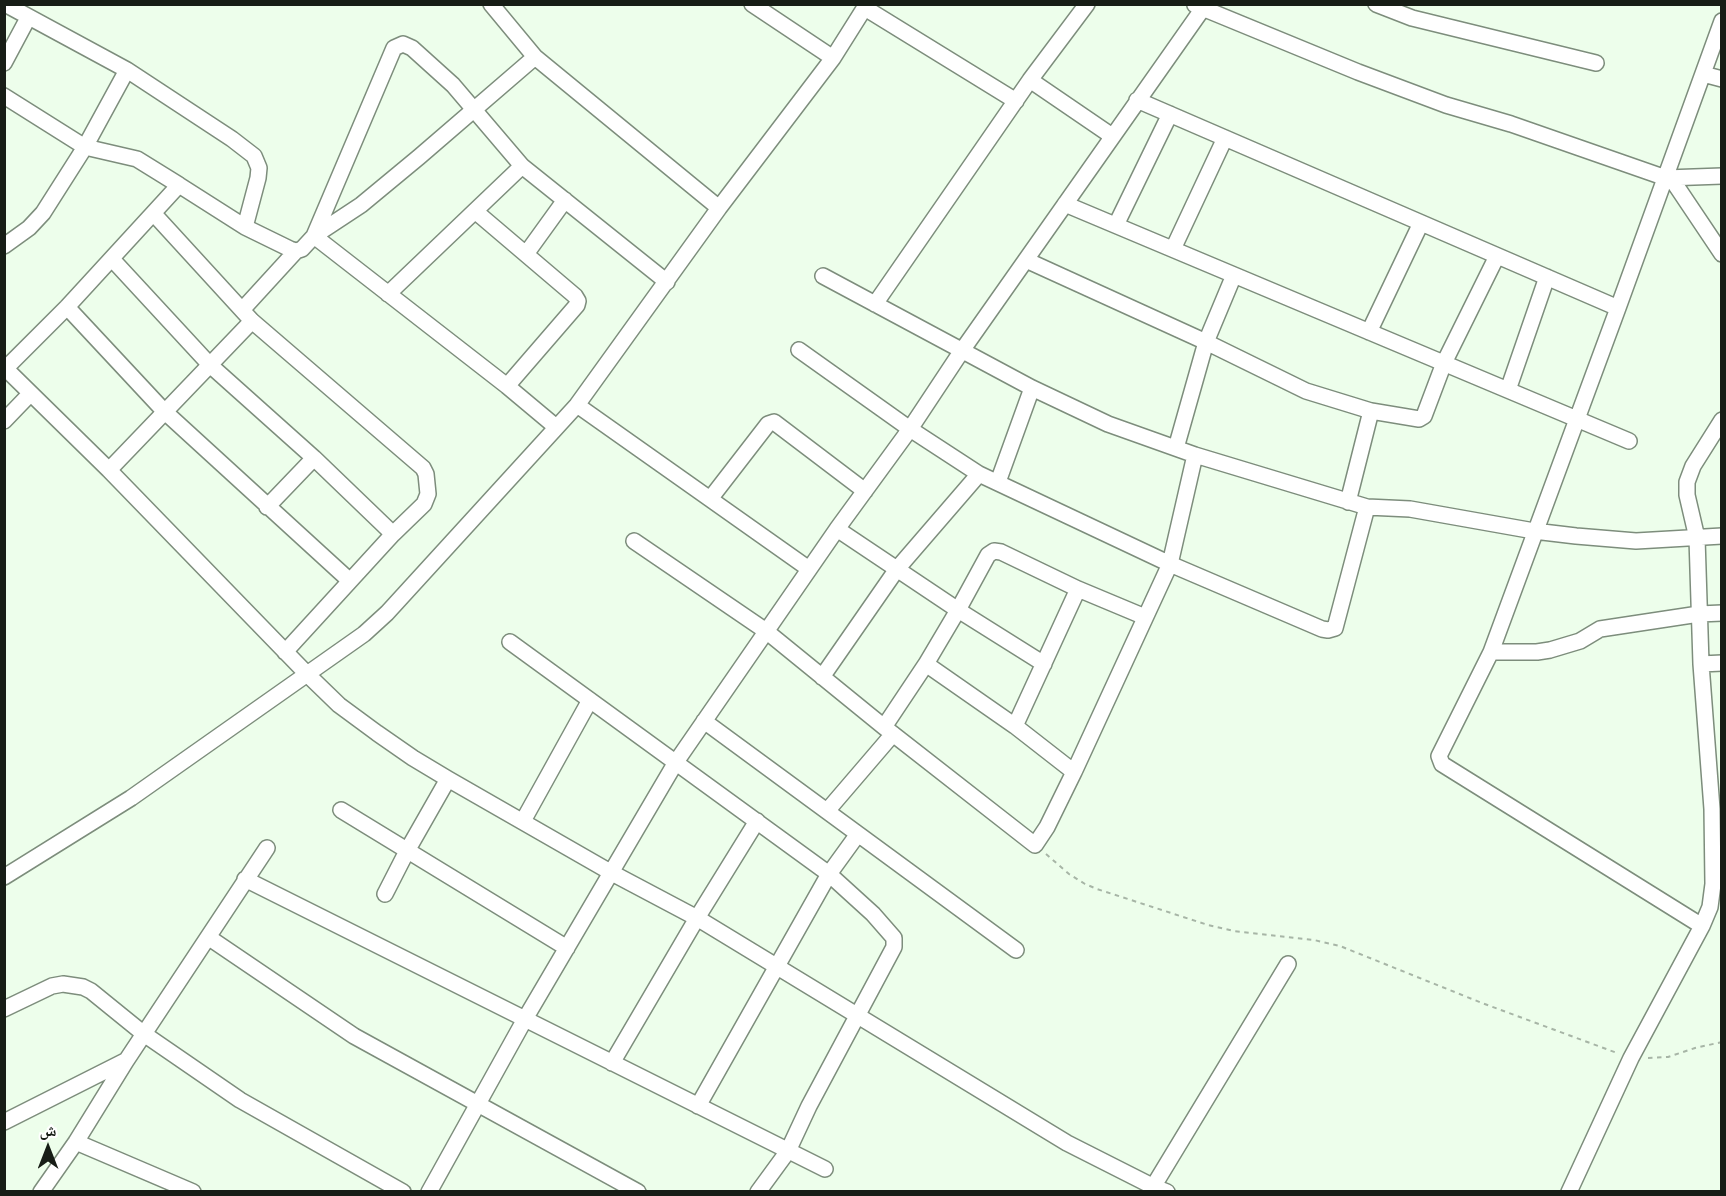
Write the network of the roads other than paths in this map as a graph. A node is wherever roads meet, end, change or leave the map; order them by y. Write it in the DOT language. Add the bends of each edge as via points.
graph roads {
  1 [pos="5,4"];
  2 [pos="490,4"];
  3 [pos="752,4"];
  4 [pos="1087,4"];
  5 [pos="1376,4"];
  6 [pos="866,6"];
  7 [pos="1201,6"];
  8 [pos="28,18"];
  9 [pos="1722,21"];
  10 [pos="536,57"];
  11 [pos="833,58"];
  12 [pos="4,63"];
  13 [pos="1596,63"];
  14 [pos="127,70"];
  15 [pos="1703,74"];
  16 [pos="1722,78"];
  17 [pos="1030,80"];
  18 [pos="4,96"];
  19 [pos="1137,100"];
  20 [pos="1016,101"];
  21 [pos="475,111"];
  22 [pos="1170,114"];
  23 [pos="1112,136"];
  24 [pos="1225,138"];
  25 [pos="85,147"];
  26 [pos="522,166"];
  27 [pos="1722,176"];
  28 [pos="1668,178"];
  29 [pos="179,185"];
  30 [pos="565,200"];
  31 [pos="1065,204"];
  32 [pos="719,208"];
  33 [pos="475,211"];
  34 [pos="154,214"];
  35 [pos="1421,223"];
  36 [pos="1116,225"];
  37 [pos="245,227"];
  38 [pos="314,236"];
  39 [pos="4,246"];
  40 [pos="1173,249"];
  41 [pos="296,251"];
  42 [pos="1721,253"];
  43 [pos="526,254"];
  44 [pos="1497,256"];
  45 [pos="112,259"];
  46 [pos="1026,260"];
  47 [pos="1234,275"];
  48 [pos="823,276"];
  49 [pos="1547,277"];
  50 [pos="667,282"];
  51 [pos="388,294"];
  52 [pos="875,304"];
  53 [pos="67,307"];
  54 [pos="1618,308"];
  55 [pos="242,310"];
  56 [pos="252,321"];
  57 [pos="1370,332"];
  58 [pos="1206,342"];
  59 [pos="799,350"];
  60 [pos="961,352"];
  61 [pos="1444,363"];
  62 [pos="210,365"];
  63 [pos="5,367"];
  64 [pos="507,386"];
  65 [pos="1032,388"];
  66 [pos="1508,390"];
  67 [pos="30,394"];
  68 [pos="577,405"];
  69 [pos="164,411"];
  70 [pos="1371,411"];
  71 [pos="1577,419"];
  72 [pos="1722,420"];
  73 [pos="4,422"];
  74 [pos="556,427"];
  75 [pos="910,429"];
  76 [pos="1629,441"];
  77 [pos="1176,448"];
  78 [pos="1195,455"];
  79 [pos="314,458"];
  80 [pos="109,470"];
  81 [pos="979,474"];
  82 [pos="998,482"];
  83 [pos="866,491"];
  84 [pos="710,499"];
  85 [pos="1348,501"];
  86 [pos="267,507"];
  87 [pos="1367,507"];
  88 [pos="837,529"];
  89 [pos="1534,531"];
  90 [pos="393,534"];
  91 [pos="1722,536"];
  92 [pos="1697,538"];
  93 [pos="634,541"];
  94 [pos="1170,564"];
  95 [pos="809,569"];
  96 [pos="897,569"];
  97 [pos="350,581"];
  98 [pos="1078,589"];
  99 [pos="958,610"];
  100 [pos="1722,613"];
  101 [pos="1699,614"];
  102 [pos="1145,616"];
  103 [pos="766,631"];
  104 [pos="510,642"];
  105 [pos="1491,651"];
  106 [pos="285,652"];
  107 [pos="1722,663"];
  108 [pos="926,664"];
  109 [pos="1044,664"];
  110 [pos="1701,664"];
  111 [pos="307,674"];
  112 [pos="822,677"];
  113 [pos="590,700"];
  114 [pos="704,721"];
  115 [pos="1015,726"];
  116 [pos="888,730"];
  117 [pos="676,762"];
  118 [pos="1074,772"];
  119 [pos="448,779"];
  120 [pos="341,810"];
  121 [pos="828,812"];
  122 [pos="523,821"];
  123 [pos="757,821"];
  124 [pos="858,834"];
  125 [pos="267,848"];
  126 [pos="406,851"];
  127 [pos="612,873"];
  128 [pos="829,874"];
  129 [pos="4,876"];
  130 [pos="245,879"];
  131 [pos="385,894"];
  132 [pos="697,918"];
  133 [pos="1702,926"];
  134 [pos="208,938"];
  135 [pos="567,948"];
  136 [pos="1016,950"];
  137 [pos="1288,964"];
  138 [pos="775,967"];
  139 [pos="4,1009"];
  140 [pos="858,1014"];
  141 [pos="525,1019"];
  142 [pos="144,1034"];
  143 [pos="126,1061"];
  144 [pos="612,1062"];
  145 [pos="477,1105"];
  146 [pos="698,1106"];
  147 [pos="4,1122"];
  148 [pos="76,1142"];
  149 [pos="788,1151"];
  150 [pos="825,1169"];
  151 [pos="1156,1190"];
  152 [pos="41,1191"];
  153 [pos="193,1191"];
  154 [pos="403,1191"];
  155 [pos="429,1191"];
  156 [pos="638,1191"];
  157 [pos="758,1191"];
  158 [pos="1569,1191"];
  1 -- 8 [label="street"];
  2 -- 10 [label="street"];
  3 -- 11 [label="street"];
  4 -- 17 [label="street"];
  5 -- 13 [label="street" via="1412,18"];
  6 -- 11 [label="street"];
  6 -- 20 [label="street"];
  7 -- 19 [label="street"];
  7 -- 28 [label="street" via="1446,105"];
  8 -- 12 [label="street"];
  8 -- 14 [label="street"];
  9 -- 15 [label="street"];
  10 -- 21 [label="street"];
  10 -- 32 [label="street"];
  11 -- 32 [label="street"];
  14 -- 25 [label="street"];
  14 -- 37 [label="street" via="254,156 258,178"];
  15 -- 16 [label="street"];
  15 -- 28 [label="street"];
  17 -- 20 [label="street"];
  17 -- 23 [label="street"];
  18 -- 25 [label="street"];
  19 -- 22 [label="street"];
  19 -- 23 [label="street"];
  20 -- 52 [label="street"];
  21 -- 26 [label="street"];
  21 -- 38 [label="street" via="361,205"];
  21 -- 38 [label="street" via="412,48 403,44 394,48"];
  22 -- 24 [label="street"];
  22 -- 36 [label="street"];
  23 -- 31 [label="street"];
  24 -- 35 [label="street"];
  24 -- 40 [label="street"];
  25 -- 29 [label="street" via="137,159"];
  25 -- 39 [label="street" via="43,213"];
  26 -- 30 [label="street"];
  26 -- 33 [label="street"];
  27 -- 28 [label="street"];
  28 -- 42 [label="street"];
  28 -- 54 [label="street"];
  29 -- 34 [label="street"];
  29 -- 37 [label="street"];
  30 -- 43 [label="street"];
  30 -- 50 [label="street"];
  31 -- 36 [label="street"];
  31 -- 46 [label="street"];
  32 -- 50 [label="street"];
  33 -- 43 [label="street"];
  33 -- 51 [label="street"];
  34 -- 45 [label="street"];
  34 -- 55 [label="street"];
  35 -- 44 [label="street"];
  35 -- 57 [label="street"];
  36 -- 40 [label="street"];
  37 -- 41 [label="street"];
  38 -- 41 [label="street"];
  38 -- 51 [label="street"];
  40 -- 47 [label="street"];
  41 -- 55 [label="street"];
  43 -- 64 [label="street" via="576,296 578,303"];
  44 -- 49 [label="street"];
  44 -- 61 [label="street"];
  45 -- 53 [label="street"];
  45 -- 62 [label="street"];
  46 -- 58 [label="street"];
  46 -- 60 [label="street"];
  47 -- 57 [label="street"];
  47 -- 58 [label="street"];
  48 -- 52 [label="street"];
  49 -- 54 [label="street"];
  49 -- 66 [label="street"];
  50 -- 68 [label="street"];
  51 -- 64 [label="street"];
  52 -- 60 [label="street"];
  53 -- 63 [label="street"];
  53 -- 69 [label="street"];
  54 -- 71 [label="street"];
  55 -- 56 [label="street"];
  56 -- 62 [label="street"];
  56 -- 90 [label="street" via="423,468 429,486 424,504"];
  57 -- 61 [label="street"];
  58 -- 70 [label="street" via="1306,392"];
  58 -- 77 [label="street"];
  59 -- 75 [label="street"];
  60 -- 65 [label="street"];
  60 -- 75 [label="street"];
  61 -- 66 [label="street"];
  61 -- 70 [label="street" via="1419,420"];
  62 -- 69 [label="street"];
  62 -- 79 [label="street"];
  63 -- 67 [label="street"];
  64 -- 74 [label="street"];
  65 -- 77 [label="street" via="1108,424"];
  65 -- 82 [label="street"];
  66 -- 71 [label="street"];
  67 -- 73 [label="street"];
  67 -- 80 [label="street"];
  68 -- 74 [label="street"];
  68 -- 84 [label="street"];
  69 -- 80 [label="street"];
  69 -- 86 [label="street"];
  70 -- 85 [label="street"];
  71 -- 76 [label="street"];
  71 -- 89 [label="street"];
  72 -- 92 [label="street" via="1693,466 1687,483"];
  74 -- 111 [label="street" via="387,613"];
  75 -- 81 [label="street"];
  75 -- 83 [label="street"];
  77 -- 78 [label="street"];
  78 -- 85 [label="street"];
  78 -- 94 [label="street"];
  79 -- 86 [label="street"];
  79 -- 90 [label="street"];
  80 -- 106 [label="street"];
  81 -- 82 [label="street"];
  81 -- 96 [label="street"];
  82 -- 94 [label="street"];
  83 -- 84 [label="street" via="774,422 768,424"];
  83 -- 88 [label="street"];
  84 -- 95 [label="street"];
  85 -- 87 [label="street"];
  86 -- 97 [label="street"];
  87 -- 89 [label="street" via="1410,509"];
  87 -- 94 [label="street" via="1332,630"];
  88 -- 95 [label="street"];
  88 -- 96 [label="street"];
  89 -- 92 [label="street" via="1636,541"];
  89 -- 105 [label="street"];
  90 -- 97 [label="street"];
  91 -- 92 [label="street"];
  92 -- 101 [label="street"];
  93 -- 103 [label="street"];
  94 -- 102 [label="street"];
  95 -- 103 [label="street"];
  96 -- 99 [label="street"];
  96 -- 112 [label="street"];
  97 -- 106 [label="street"];
  98 -- 99 [label="street" via="994,551 988,555"];
  98 -- 102 [label="street"];
  98 -- 109 [label="street"];
  99 -- 108 [label="street"];
  99 -- 109 [label="street"];
  100 -- 101 [label="street"];
  101 -- 105 [label="street" via="1600,629 1580,641 1551,650"];
  101 -- 110 [label="street"];
  102 -- 118 [label="street"];
  103 -- 112 [label="street"];
  103 -- 114 [label="street"];
  104 -- 113 [label="street"];
  105 -- 133 [label="street" via="1439,756 1442,764"];
  106 -- 111 [label="street"];
  107 -- 110 [label="street"];
  108 -- 115 [label="street"];
  108 -- 116 [label="street"];
  109 -- 115 [label="street"];
  110 -- 133 [label="street" via="1713,855 1710,907"];
  111 -- 119 [label="street" via="339,705"];
  111 -- 129 [label="street" via="131,798"];
  112 -- 116 [label="street"];
  113 -- 117 [label="street"];
  113 -- 122 [label="street"];
  114 -- 117 [label="street"];
  114 -- 121 [label="street"];
  115 -- 118 [label="street"];
  116 -- 118 [label="street" via="1035,844"];
  116 -- 121 [label="street"];
  117 -- 123 [label="street"];
  117 -- 127 [label="street"];
  119 -- 122 [label="street"];
  119 -- 126 [label="street"];
  120 -- 126 [label="street"];
  121 -- 124 [label="street"];
  122 -- 127 [label="street"];
  123 -- 128 [label="street"];
  123 -- 132 [label="street"];
  124 -- 128 [label="street"];
  124 -- 136 [label="street"];
  125 -- 130 [label="street"];
  126 -- 131 [label="street"];
  126 -- 135 [label="street"];
  127 -- 132 [label="street"];
  127 -- 135 [label="street"];
  128 -- 138 [label="street"];
  128 -- 140 [label="street" via="894,938 894,947"];
  130 -- 134 [label="street"];
  130 -- 141 [label="street"];
  132 -- 138 [label="street"];
  132 -- 144 [label="street"];
  133 -- 158 [label="street" via="1631,1059"];
  134 -- 142 [label="street"];
  134 -- 145 [label="street" via="354,1036"];
  135 -- 141 [label="street"];
  137 -- 151 [label="street"];
  138 -- 140 [label="street"];
  138 -- 146 [label="street"];
  139 -- 142 [label="street" via="52,986 75,985 91,991"];
  140 -- 149 [label="street"];
  140 -- 151 [label="street" via="1067,1143"];
  141 -- 144 [label="street"];
  141 -- 145 [label="street"];
  142 -- 143 [label="street"];
  142 -- 154 [label="street" via="240,1100"];
  143 -- 147 [label="street"];
  143 -- 148 [label="street"];
  144 -- 146 [label="street"];
  145 -- 155 [label="street"];
  145 -- 156 [label="street"];
  146 -- 149 [label="street"];
  148 -- 152 [label="street"];
  148 -- 153 [label="street"];
  149 -- 150 [label="street"];
  149 -- 157 [label="street"];
}
